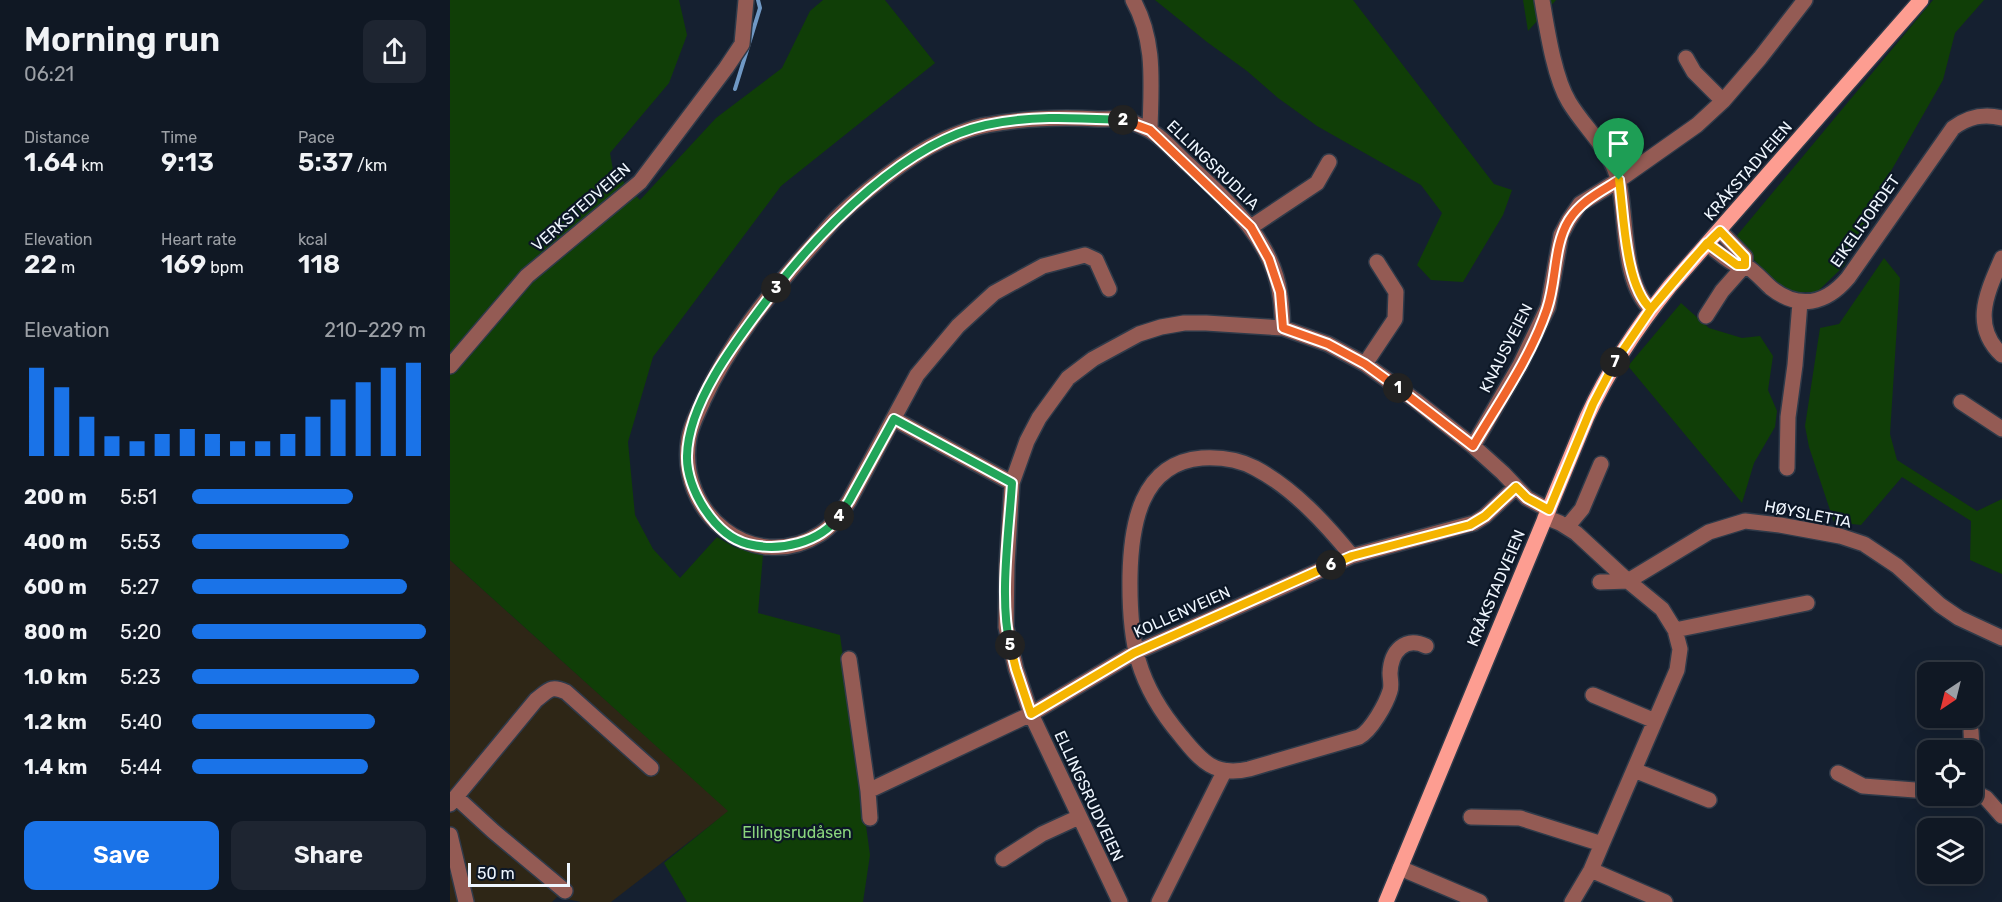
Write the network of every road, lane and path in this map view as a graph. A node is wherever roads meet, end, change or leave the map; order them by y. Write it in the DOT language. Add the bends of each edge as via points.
graph roads {
  1 [pos="746,0"];
  2 [pos="1133,0"];
  3 [pos="1542,0"];
  4 [pos="1805,0"];
  5 [pos="1921,0"];
  6 [pos="1686,58"];
  7 [pos="1723,101"];
  8 [pos="2002,118"];
  9 [pos="1150,130"];
  10 [pos="1329,162"];
  11 [pos="1619,180"];
  12 [pos="1251,227"];
  13 [pos="1720,231"];
  14 [pos="1707,243"];
  15 [pos="2002,258"];
  16 [pos="1377,262"];
  17 [pos="1745,265"];
  18 [pos="1109,289"];
  19 [pos="1800,302"];
  20 [pos="1651,309"];
  21 [pos="1706,316"];
  22 [pos="1283,328"];
  23 [pos="2002,355"];
  24 [pos="1365,364"];
  25 [pos="450,366"];
  26 [pos="1961,402"];
  27 [pos="894,419"];
  28 [pos="2002,429"];
  29 [pos="1473,446"];
  30 [pos="1601,464"];
  31 [pos="1787,468"];
  32 [pos="1012,483"];
  33 [pos="1516,487"];
  34 [pos="1547,514"];
  35 [pos="1568,527"];
  36 [pos="1352,556"];
  37 [pos="1628,581"];
  38 [pos="1600,582"];
  39 [pos="1807,603"];
  40 [pos="1675,630"];
  41 [pos="2002,638"];
  42 [pos="1426,646"];
  43 [pos="1134,653"];
  44 [pos="849,659"];
  45 [pos="1593,695"];
  46 [pos="1031,714"];
  47 [pos="1655,721"];
  48 [pos="1971,731"];
  49 [pos="1971,740"];
  50 [pos="651,768"];
  51 [pos="1634,770"];
  52 [pos="1224,772"];
  53 [pos="1838,773"];
  54 [pos="1917,789"];
  55 [pos="868,791"];
  56 [pos="1983,796"];
  57 [pos="453,800"];
  58 [pos="1709,800"];
  59 [pos="2002,816"];
  60 [pos="1078,817"];
  61 [pos="1472,817"];
  62 [pos="870,818"];
  63 [pos="450,835"];
  64 [pos="1602,844"];
  65 [pos="1003,859"];
  66 [pos="1400,868"];
  67 [pos="1591,870"];
  68 [pos="565,891"];
  69 [pos="466,902"];
  70 [pos="1120,902"];
  71 [pos="1159,902"];
  72 [pos="1386,902"];
  73 [pos="1480,902"];
  74 [pos="1572,902"];
  75 [pos="1665,902"];
  1 -- 25 [label="street, VERKSTEDVEIEN" via="742,44 640,182 527,276"];
  2 -- 9 [label="street, ELLINGSRUDLIA" via="1143,17 1151,54"];
  3 -- 11 [label="street" via="1548,36 1568,101 1606,151"];
  4 -- 7 [label="street, KNAUSVEIEN"];
  5 -- 13 [label="main road, KRÅKSTADVEIEN"];
  6 -- 7 [label="street" via="1694,72"];
  7 -- 11 [label="street, KNAUSVEIEN" via="1697,125"];
  8 -- 19 [label="street, EIKELIJORDET" via="1975,117 1953,128 1839,288 1817,300"];
  9 -- 12 [label="street, ELLINGSRUDLIA"];
  9 -- 27 [label="street, ELLINGSRUDLIA" via="1126,120 1056,117 985,125 935,143 890,174 841,213 734,343 712,380 689,435 686,458 690,478 707,514 726,532 747,544 774,547 802,543 836,519"];
  10 -- 12 [label="street" via="1317,183"];
  11 -- 20 [label="street" via="1631,269 1641,298"];
  11 -- 29 [label="street, KNAUSVEIEN" via="1580,204 1569,220 1561,235 1548,308"];
  12 -- 22 [label="street, ELLINGSRUDLIA" via="1269,259 1280,292"];
  13 -- 14 [label="main road, KRÅKSTADVEIEN"];
  13 -- 17 [label="street" via="1745,257"];
  14 -- 17 [label="street" via="1737,265"];
  14 -- 20 [label="main road, KRÅKSTADVEIEN"];
  15 -- 23 [label="street" via="1988,290 1983,316 1991,342"];
  16 -- 24 [label="street" via="1396,292 1395,319"];
  17 -- 19 [label="street" via="1781,295"];
  17 -- 21 [label="street"];
  18 -- 27 [label="street, ELLINGSRUDLIA" via="1096,260 1085,255 1043,266 994,293 958,326 917,375"];
  19 -- 31 [label="street"];
  20 -- 34 [label="main road, KRÅKSTADVEIEN" via="1604,382"];
  22 -- 24 [label="street, ELLINGSRUDVEIEN" via="1328,344"];
  22 -- 32 [label="street, ELLINGSRUDVEIEN" via="1184,323 1139,334 1093,359 1068,378 1039,418"];
  24 -- 29 [label="street, ELLINGSRUDVEIEN"];
  26 -- 28 [label="street"];
  27 -- 32 [label="street"];
  29 -- 33 [label="street, ELLINGSRUDVEIEN"];
  30 -- 35 [label="street" via="1582,509"];
  32 -- 46 [label="street, ELLINGSRUDVEIEN" via="1005,627"];
  33 -- 34 [label="street, ELLINGSRUDVEIEN"];
  33 -- 36 [label="street, KOLLENVEIEN" via="1470,525"];
  34 -- 35 [label="street"];
  34 -- 66 [label="main road, KRÅKSTADVEIEN"];
  35 -- 37 [label="street"];
  36 -- 43 [label="street, KOLLENVEIEN"];
  36 -- 43 [label="street" via="1329,528 1254,467 1221,457 1173,465 1151,484 1137,513 1130,544"];
  37 -- 38 [label="street, HØYSLETTA"];
  37 -- 40 [label="street" via="1662,609"];
  37 -- 41 [label="street, HØYSLETTA" via="1709,531 1745,521 1780,525 1864,544 1959,618"];
  39 -- 40 [label="street"];
  40 -- 47 [label="street" via="1680,649 1677,670"];
  42 -- 52 [label="street" via="1410,642 1396,652 1390,692 1364,734 1249,769"];
  43 -- 46 [label="street, KOLLENVEIEN"];
  43 -- 52 [label="street" via="1149,691 1174,728 1199,756"];
  44 -- 55 [label="street"];
  45 -- 47 [label="street"];
  46 -- 55 [label="street, KOLLENVEIEN"];
  46 -- 60 [label="street, ELLINGSRUDVEIEN"];
  47 -- 51 [label="street"];
  48 -- 49 [label="street"];
  50 -- 57 [label="street" via="566,692 551,688 536,700"];
  51 -- 58 [label="street"];
  51 -- 64 [label="street"];
  52 -- 71 [label="street"];
  53 -- 54 [label="street" via="1863,786"];
  55 -- 62 [label="street"];
  56 -- 59 [label="street"];
  57 -- 68 [label="street"];
  60 -- 65 [label="street"];
  60 -- 70 [label="street, ELLINGSRUDVEIEN"];
  61 -- 64 [label="street" via="1520,818"];
  63 -- 69 [label="street"];
  64 -- 67 [label="street"];
  66 -- 72 [label="main road, KRÅKSTADVEIEN"];
  66 -- 73 [label="street"];
  67 -- 74 [label="street"];
  67 -- 75 [label="street"];
}
